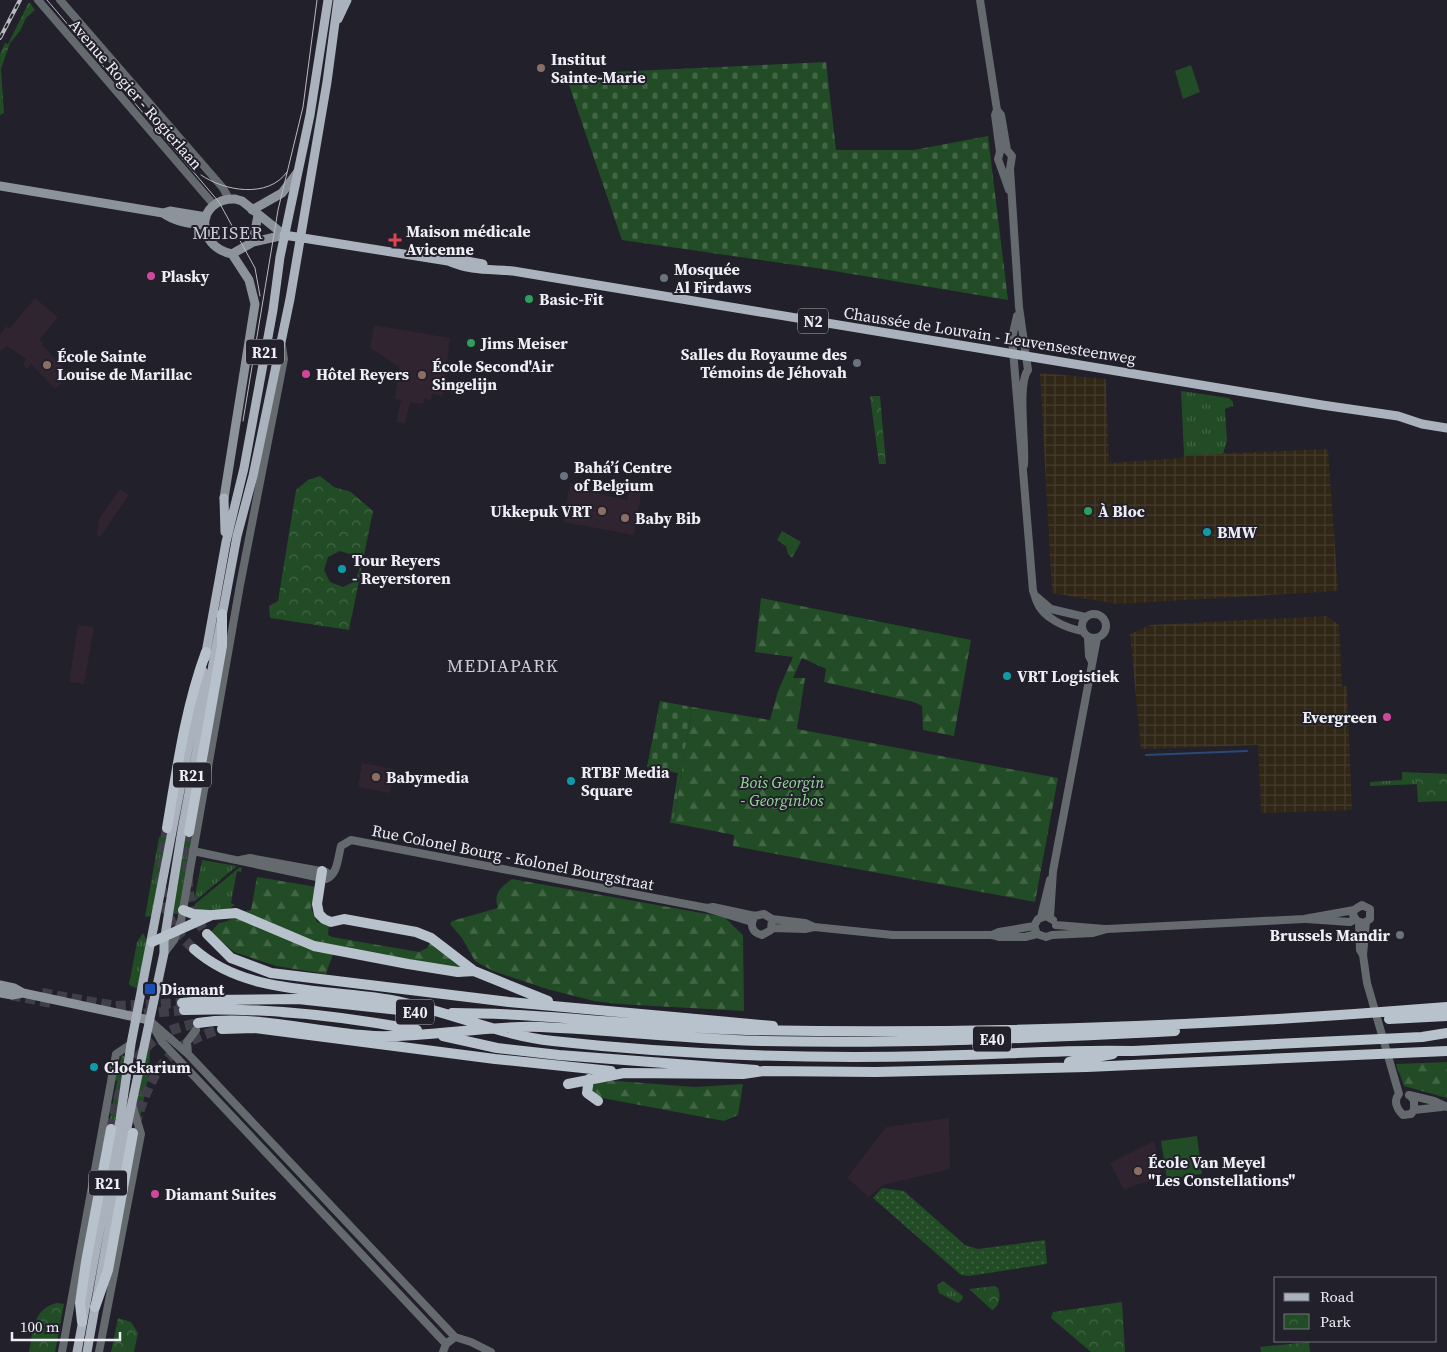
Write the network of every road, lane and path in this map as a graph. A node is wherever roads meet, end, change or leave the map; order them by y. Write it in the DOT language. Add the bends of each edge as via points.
graph roads {
  1 [pos="38,0"];
  2 [pos="60,0"];
  3 [pos="328,0"];
  4 [pos="338,0"];
  5 [pos="347,0"];
  6 [pos="980,0"];
  7 [pos="335,23"];
  8 [pos="1004,151"];
  9 [pos="1011,161"];
  10 [pos="1001,163"];
  11 [pos="297,173"];
  12 [pos="0,186"];
  13 [pos="228,199"];
  14 [pos="1012,199"];
  15 [pos="214,205"];
  16 [pos="255,212"];
  17 [pos="205,221"];
  18 [pos="284,235"];
  19 [pos="301,238"];
  20 [pos="253,242"];
  21 [pos="232,254"];
  22 [pos="1019,309"];
  23 [pos="282,346"];
  24 [pos="1013,354"];
  25 [pos="1025,356"];
  26 [pos="1447,428"];
  27 [pos="1024,465"];
  28 [pos="226,542"];
  29 [pos="1036,595"];
  30 [pos="222,614"];
  31 [pos="1085,615"];
  32 [pos="1082,631"];
  33 [pos="1088,638"];
  34 [pos="1097,638"];
  35 [pos="206,652"];
  36 [pos="1092,662"];
  37 [pos="167,828"];
  38 [pos="188,832"];
  39 [pos="193,851"];
  40 [pos="1053,871"];
  41 [pos="322,875"];
  42 [pos="182,910"];
  43 [pos="1354,910"];
  44 [pos="212,915"];
  45 [pos="1041,917"];
  46 [pos="1050,917"];
  47 [pos="753,919"];
  48 [pos="1304,919"];
  49 [pos="1360,921"];
  50 [pos="772,923"];
  51 [pos="1056,925"];
  52 [pos="1034,926"];
  53 [pos="179,929"];
  54 [pos="1107,929"];
  55 [pos="207,934"];
  56 [pos="1038,934"];
  57 [pos="992,935"];
  58 [pos="1052,935"];
  59 [pos="165,936"];
  60 [pos="152,942"];
  61 [pos="194,949"];
  62 [pos="164,954"];
  63 [pos="474,971"];
  64 [pos="0,985"];
  65 [pos="0,993"];
  66 [pos="23,993"];
  67 [pos="563,1007"];
  68 [pos="1447,1007"];
  69 [pos="1394,1015"];
  70 [pos="1447,1016"];
  71 [pos="137,1017"];
  72 [pos="1366,1017"];
  73 [pos="149,1020"];
  74 [pos="1262,1020"];
  75 [pos="197,1026"];
  76 [pos="1223,1028"];
  77 [pos="222,1029"];
  78 [pos="744,1031"];
  79 [pos="760,1031"];
  80 [pos="1447,1033"];
  81 [pos="1422,1037"];
  82 [pos="1447,1038"];
  83 [pos="131,1044"];
  84 [pos="1133,1051"];
  85 [pos="1447,1052"];
  86 [pos="188,1054"];
  87 [pos="1046,1067"];
  88 [pos="743,1071"];
  89 [pos="624,1073"];
  90 [pos="589,1080"];
  91 [pos="568,1084"];
  92 [pos="1399,1094"];
  93 [pos="1411,1097"];
  94 [pos="598,1101"];
  95 [pos="132,1104"];
  96 [pos="1445,1107"];
  97 [pos="1414,1110"];
  98 [pos="111,1129"];
  99 [pos="133,1134"];
  100 [pos="275,1146"];
  101 [pos="267,1154"];
  102 [pos="381,1259"];
  103 [pos="373,1267"];
  104 [pos="96,1307"];
  105 [pos="82,1322"];
  106 [pos="455,1337"];
  107 [pos="446,1344"];
  108 [pos="62,1352"];
  109 [pos="77,1352"];
  110 [pos="87,1352"];
  111 [pos="99,1352"];
  112 [pos="443,1352"];
  113 [pos="491,1352"];
  1 -- 15 [label="street, Avenue Rogier - Rogierlaan"];
  2 -- 13 [label="street, Avenue Rogier - Rogierlaan" via="223,188"];
  3 -- 11 [label="main road, R21" via="310,116"];
  4 -- 7 [label="main road, R21"];
  5 -- 7 [label="main road"];
  6 -- 8 [label="street" via="997,110 995,115"];
  7 -- 19 [label="main road, R21"];
  8 -- 9 [label="street" via="1012,156"];
  8 -- 10 [label="street" via="998,159"];
  9 -- 10 [label="street"];
  9 -- 14 [label="street"];
  10 -- 14 [label="street"];
  11 -- 16 [label="main road" via="282,193"];
  11 -- 18 [label="main road, R21"];
  12 -- 17 [label="main road" via="162,213 187,222"];
  13 -- 15 [label="main road"];
  13 -- 16 [label="main road, N2" via="240,200"];
  14 -- 22 [label="street"];
  15 -- 17 [label="main road"];
  16 -- 18 [label="main road, N2"];
  16 -- 20 [label="main road"];
  17 -- 21 [label="main road" via="209,242"];
  18 -- 19 [label="main road, N2"];
  18 -- 20 [label="main road, N2"];
  18 -- 28 [label="main road, R21" via="244,468"];
  19 -- 23 [label="main road, R21"];
  19 -- 24 [label="main road, Chaussée de Louvain - Leuvensesteenweg / N2" via="448,261 461,260 498,270"];
  20 -- 21 [label="main road, N2"];
  21 -- 28 [label="main road" via="249,280 255,304 224,498"];
  22 -- 24 [label="street" via="1012,333"];
  22 -- 25 [label="street"];
  23 -- 30 [label="main road, R21"];
  23 -- 39 [label="street" via="284,359"];
  24 -- 25 [label="main road, Chaussée de Louvain - Leuvensesteenweg / N2"];
  24 -- 27 [label="street"];
  25 -- 26 [label="main road, Chaussée de Louvain - Leuvensesteenweg / N2" via="1398,416"];
  25 -- 27 [label="street" via="1028,370 1023,393"];
  27 -- 29 [label="street" via="1030,558"];
  28 -- 35 [label="main road, R21"];
  29 -- 31 [label="street" via="1051,609"];
  29 -- 32 [label="street" via="1048,616"];
  30 -- 38 [label="highway" via="222,646"];
  30 -- 59 [label="main road, R21"];
  31 -- 32 [label="street"];
  31 -- 34 [label="street" via="1096,614 1105,622 1106,630"];
  32 -- 33 [label="street"];
  33 -- 34 [label="street"];
  33 -- 36 [label="street"];
  34 -- 36 [label="street"];
  35 -- 37 [label="highway" via="179,756"];
  35 -- 60 [label="main road, R21"];
  36 -- 40 [label="street"];
  39 -- 41 [label="street" via="248,864"];
  39 -- 42 [label="street"];
  40 -- 45 [label="street"];
  40 -- 46 [label="street"];
  41 -- 47 [label="street, Rue Colonel Bourg - Kolonel Bourgstraat" via="329,878 335,871 341,846 351,840 713,907"];
  41 -- 63 [label="highway" via="317,904 324,919 331,922 344,919 416,932 431,938"];
  42 -- 44 [label="highway"];
  42 -- 53 [label="street"];
  43 -- 48 [label="street, Rue Colonel Bourg - Kolonel Bourgstraat"];
  43 -- 49 [label="street, Rue Colonel Bourg - Kolonel Bourgstraat"];
  43 -- 49 [label="street, Rue Colonel Bourg - Kolonel Bourgstraat" via="1362,905 1369,908 1371,916"];
  44 -- 53 [label="highway"];
  44 -- 63 [label="highway" via="236,913 300,941 340,952 458,972"];
  45 -- 46 [label="street"];
  45 -- 52 [label="street"];
  46 -- 51 [label="street"];
  47 -- 50 [label="street, Rue Colonel Bourg - Kolonel Bourgstraat" via="764,914"];
  47 -- 50 [label="street, Rue Colonel Bourg - Kolonel Bourgstraat" via="753,930 758,934 768,933"];
  48 -- 49 [label="street, Rue Colonel Bourg - Kolonel Bourgstraat"];
  48 -- 54 [label="street, Rue Colonel Bourg - Kolonel Bourgstraat"];
  49 -- 92 [label="street, Rue Colonel Bourg - Kolonel Bourgstraat" via="1360,950 1367,983"];
  50 -- 57 [label="street, Rue Colonel Bourg - Kolonel Bourgstraat" via="805,923 814,927 901,935"];
  51 -- 54 [label="street, Rue Colonel Bourg - Kolonel Bourgstraat"];
  51 -- 58 [label="street"];
  52 -- 56 [label="street"];
  52 -- 57 [label="street, Rue Colonel Bourg - Kolonel Bourgstraat"];
  53 -- 59 [label="highway"];
  53 -- 62 [label="street"];
  54 -- 58 [label="street, Rue Colonel Bourg - Kolonel Bourgstraat"];
  55 -- 67 [label="highway, E40" via="231,958 271,973"];
  56 -- 57 [label="street, Rue Colonel Bourg - Kolonel Bourgstraat" via="1026,937"];
  56 -- 58 [label="street, Rue Colonel Bourg - Kolonel Bourgstraat" via="1043,937"];
  59 -- 60 [label="highway"];
  59 -- 62 [label="main road, R21"];
  60 -- 71 [label="main road, R21"];
  61 -- 84 [label="highway, E40" via="226,971 257,981 421,1007 518,1036 553,1041 745,1055 931,1056 1086,1049"];
  62 -- 73 [label="main road, R21"];
  63 -- 67 [label="highway"];
  64 -- 66 [label="main road"];
  65 -- 66 [label="main road"];
  66 -- 71 [label="main road"];
  67 -- 78 [label="highway, E40"];
  68 -- 69 [label="highway, E40"];
  69 -- 70 [label="highway, E40"];
  69 -- 72 [label="highway, E40"];
  71 -- 73 [label="main road"];
  71 -- 83 [label="main road, R21"];
  72 -- 74 [label="highway, E40"];
  72 -- 76 [label="highway, E40"];
  73 -- 86 [label="street"];
  73 -- 95 [label="main road, R21"];
  73 -- 101 [label="street" via="162,1042"];
  74 -- 76 [label="highway, E40"];
  74 -- 79 [label="highway, E40" via="1015,1029"];
  75 -- 78 [label="highway, E40" via="224,1019 374,1036 508,1026"];
  75 -- 86 [label="street" via="187,1042"];
  76 -- 79 [label="highway, E40" via="944,1041"];
  77 -- 89 [label="highway, E40" via="255,1028"];
  78 -- 79 [label="highway, E40"];
  78 -- 79 [label="highway, E40"];
  78 -- 88 [label="highway, E40" via="515,1013 409,1012 298,998 212,1000 183,1006 387,1024 497,1048"];
  80 -- 81 [label="highway, E40"];
  81 -- 82 [label="highway, E40"];
  81 -- 84 [label="highway, E40"];
  83 -- 105 [label="main road, R21"];
  83 -- 108 [label="street" via="116,1054"];
  84 -- 87 [label="highway, E40"];
  85 -- 87 [label="highway, E40"];
  86 -- 100 [label="street"];
  87 -- 88 [label="highway, E40" via="876,1072"];
  88 -- 89 [label="highway, E40"];
  89 -- 90 [label="highway"];
  90 -- 91 [label="highway"];
  90 -- 94 [label="highway" via="587,1093"];
  92 -- 93 [label="street"];
  92 -- 97 [label="street" via="1396,1102 1400,1112 1409,1115"];
  93 -- 96 [label="street" via="1434,1101"];
  93 -- 97 [label="street"];
  95 -- 104 [label="main road, R21" via="100,1268"];
  95 -- 111 [label="street" via="140,1134"];
  96 -- 97 [label="street"];
  98 -- 105 [label="highway" via="86,1262 80,1302"];
  99 -- 104 [label="highway" via="108,1270"];
  100 -- 101 [label="street"];
  100 -- 102 [label="street"];
  101 -- 103 [label="street"];
  102 -- 103 [label="street"];
  102 -- 106 [label="street"];
  103 -- 107 [label="street"];
  104 -- 110 [label="main road, R21"];
  105 -- 109 [label="main road, R21"];
  106 -- 107 [label="street"];
  106 -- 113 [label="street"];
  107 -- 112 [label="street"];
}
